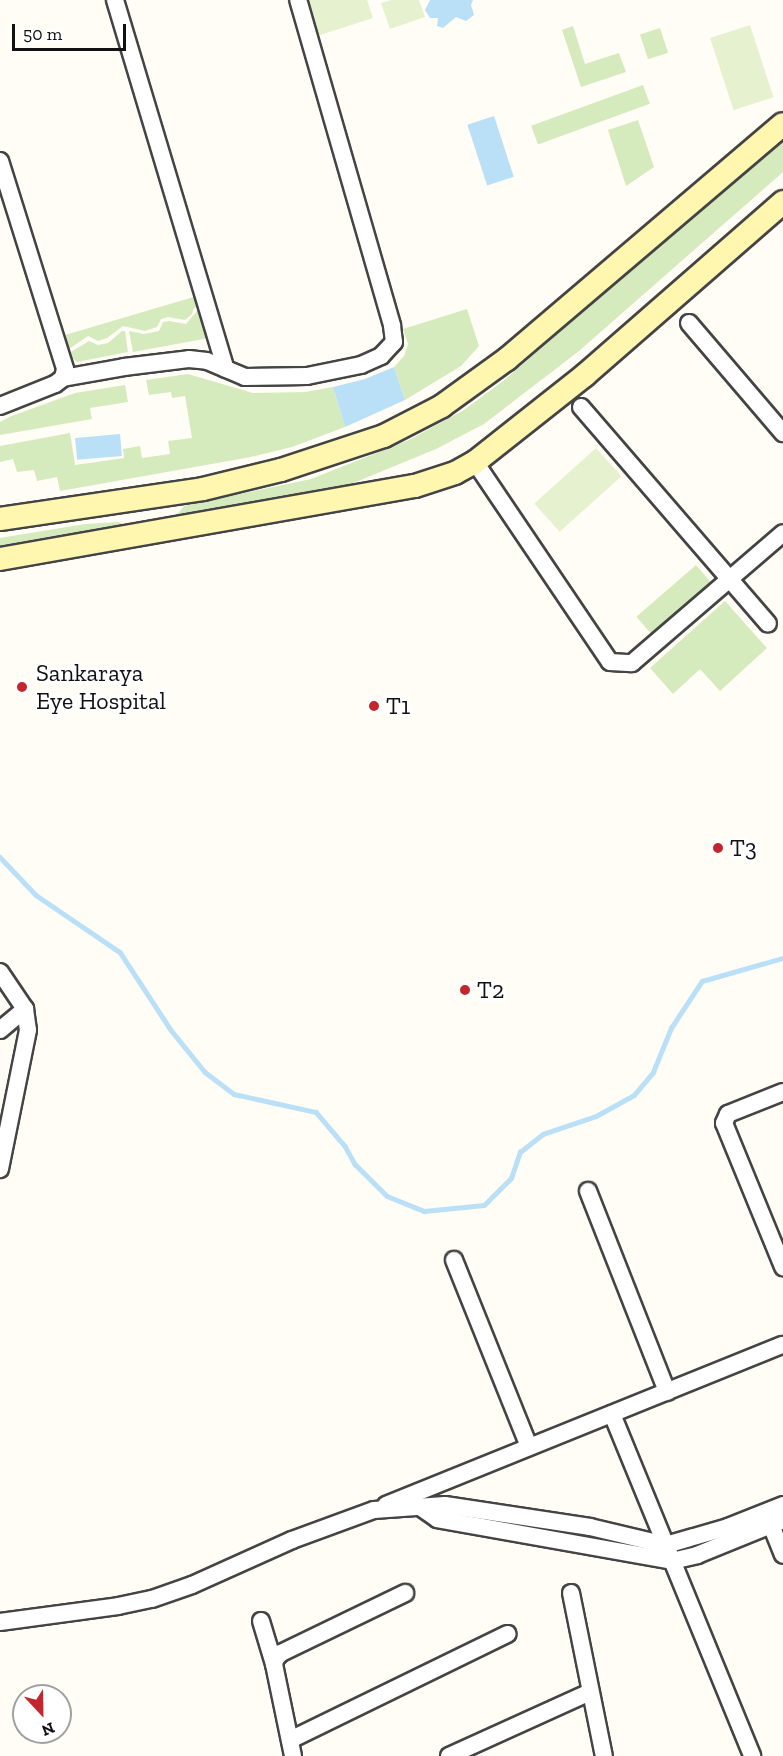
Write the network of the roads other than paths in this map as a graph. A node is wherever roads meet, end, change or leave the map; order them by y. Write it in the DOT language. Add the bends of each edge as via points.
graph roads {
  1 [pos="116,0"];
  2 [pos="298,0"];
  3 [pos="783,124"];
  4 [pos="0,161"];
  5 [pos="783,202"];
  6 [pos="689,323"];
  7 [pos="226,369"];
  8 [pos="63,378"];
  9 [pos="0,406"];
  10 [pos="581,406"];
  11 [pos="783,433"];
  12 [pos="475,462"];
  13 [pos="145,498"];
  14 [pos="0,519"];
  15 [pos="150,533"];
  16 [pos="783,533"];
  17 [pos="0,559"];
  18 [pos="730,580"];
  19 [pos="768,624"];
  20 [pos="0,972"];
  21 [pos="25,1009"];
  22 [pos="0,1030"];
  23 [pos="783,1092"];
  24 [pos="0,1169"];
  25 [pos="588,1191"];
  26 [pos="454,1260"];
  27 [pos="783,1267"];
  28 [pos="783,1345"];
  29 [pos="667,1392"];
  30 [pos="612,1414"];
  31 [pos="529,1447"];
  32 [pos="783,1505"];
  33 [pos="420,1507"];
  34 [pos="374,1510"];
  35 [pos="777,1523"];
  36 [pos="666,1545"];
  37 [pos="783,1555"];
  38 [pos="672,1561"];
  39 [pos="405,1593"];
  40 [pos="571,1593"];
  41 [pos="261,1621"];
  42 [pos="0,1622"];
  43 [pos="507,1634"];
  44 [pos="274,1664"];
  45 [pos="590,1692"];
  46 [pos="292,1748"];
  47 [pos="449,1756"];
  48 [pos="604,1756"];
  49 [pos="752,1756"];
  1 -- 7 [label="street"];
  2 -- 7 [label="street" via="389,313 394,342 371,361 316,374 254,377"];
  3 -- 13 [label="main road" via="525,344 442,406 384,436 281,470"];
  4 -- 8 [label="street" via="63,355"];
  5 -- 12 [label="main road" via="594,368"];
  6 -- 11 [label="street"];
  7 -- 8 [label="street" via="189,359"];
  8 -- 9 [label="street"];
  10 -- 18 [label="street"];
  12 -- 15 [label="main road" via="415,486"];
  12 -- 18 [label="street" via="610,662 632,663"];
  13 -- 14 [label="main road"];
  13 -- 15 [label="main road"];
  15 -- 17 [label="main road"];
  16 -- 18 [label="street"];
  18 -- 19 [label="street"];
  20 -- 21 [label="street"];
  21 -- 22 [label="street"];
  21 -- 24 [label="street" via="28,1030"];
  23 -- 27 [label="street" via="728,1114 724,1123"];
  25 -- 29 [label="street"];
  26 -- 31 [label="street"];
  28 -- 29 [label="street"];
  29 -- 30 [label="street"];
  30 -- 31 [label="street"];
  30 -- 36 [label="street"];
  31 -- 34 [label="street"];
  32 -- 36 [label="street" via="728,1527"];
  33 -- 34 [label="street"];
  33 -- 36 [label="street" via="445,1505 579,1526"];
  33 -- 38 [label="street" via="437,1519"];
  34 -- 42 [label="street" via="152,1599"];
  35 -- 37 [label="street"];
  35 -- 38 [label="street" via="697,1556"];
  36 -- 38 [label="street"];
  38 -- 49 [label="street"];
  39 -- 44 [label="street" via="281,1653"];
  40 -- 45 [label="street"];
  41 -- 44 [label="street"];
  43 -- 46 [label="street"];
  44 -- 46 [label="street"];
  45 -- 47 [label="street"];
  45 -- 48 [label="street"];
}
